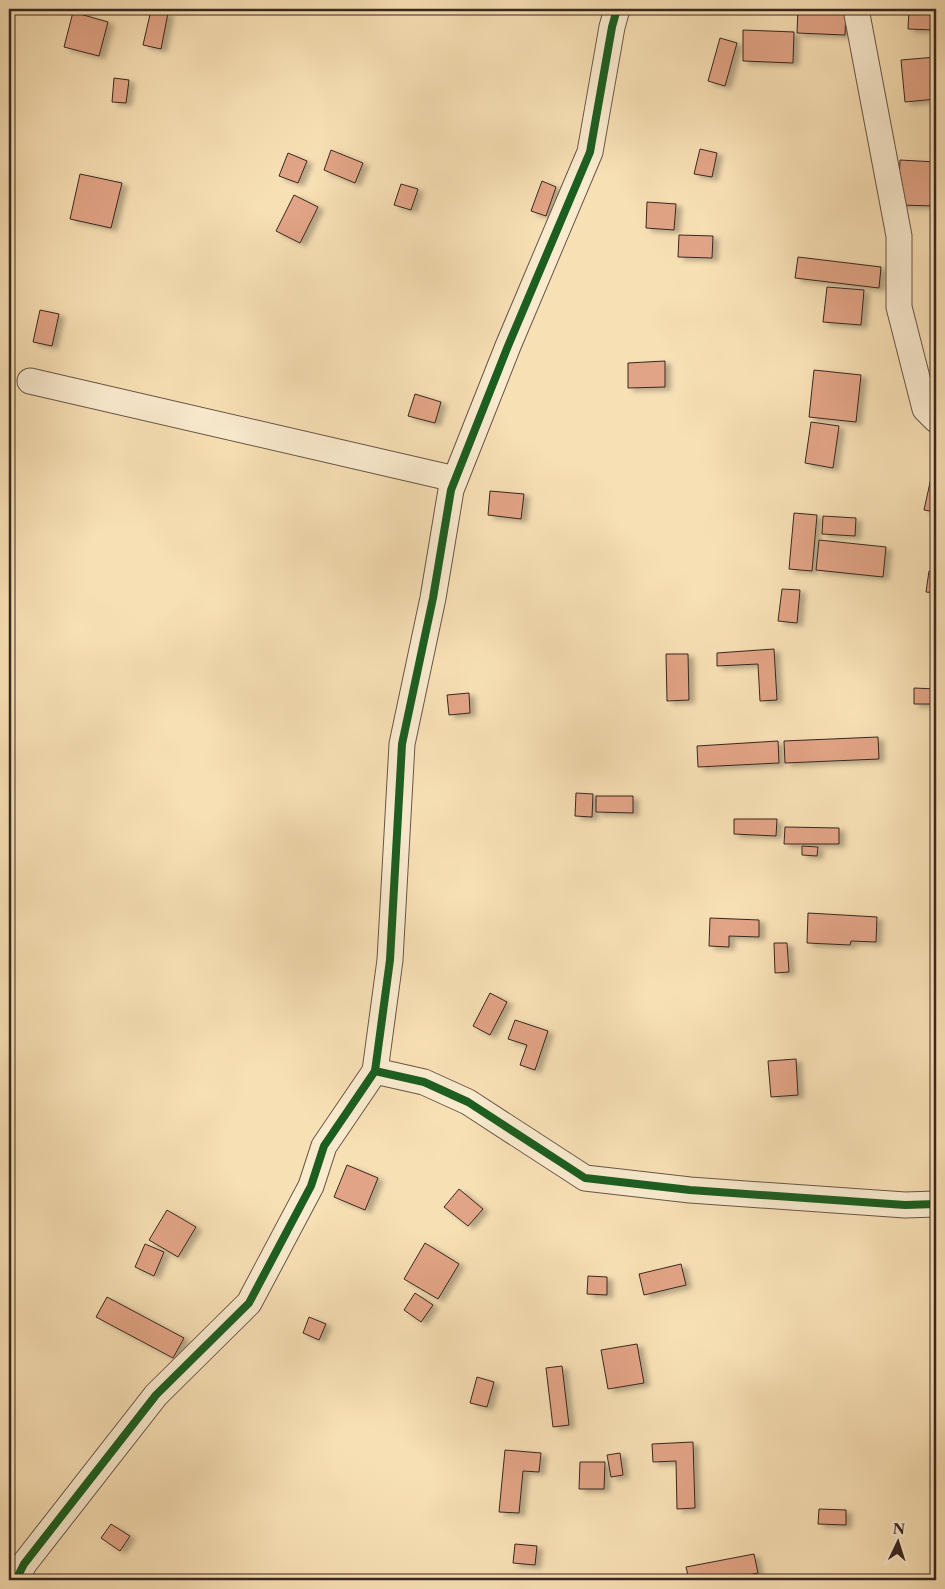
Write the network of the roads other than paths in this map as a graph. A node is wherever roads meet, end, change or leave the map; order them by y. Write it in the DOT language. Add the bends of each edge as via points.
graph roads {
  1 [pos="617,9"];
  2 [pos="856,9"];
  3 [pos="30,381"];
  4 [pos="936,420"];
  5 [pos="455,479"];
  6 [pos="376,1071"];
  7 [pos="936,1204"];
  8 [pos="16,1580"];
  1 -- 5 [label="street" via="590,152"];
  2 -- 4 [label="street" via="898,236 899,307 925,409"];
  3 -- 5 [label="street"];
  5 -- 6 [label="street" via="402,744 390,960"];
  6 -- 7 [label="street" via="424,1082 468,1102 585,1178 700,1191 905,1205"];
  6 -- 8 [label="street" via="324,1146 311,1186 250,1302 156,1395 24,1564"];
}
